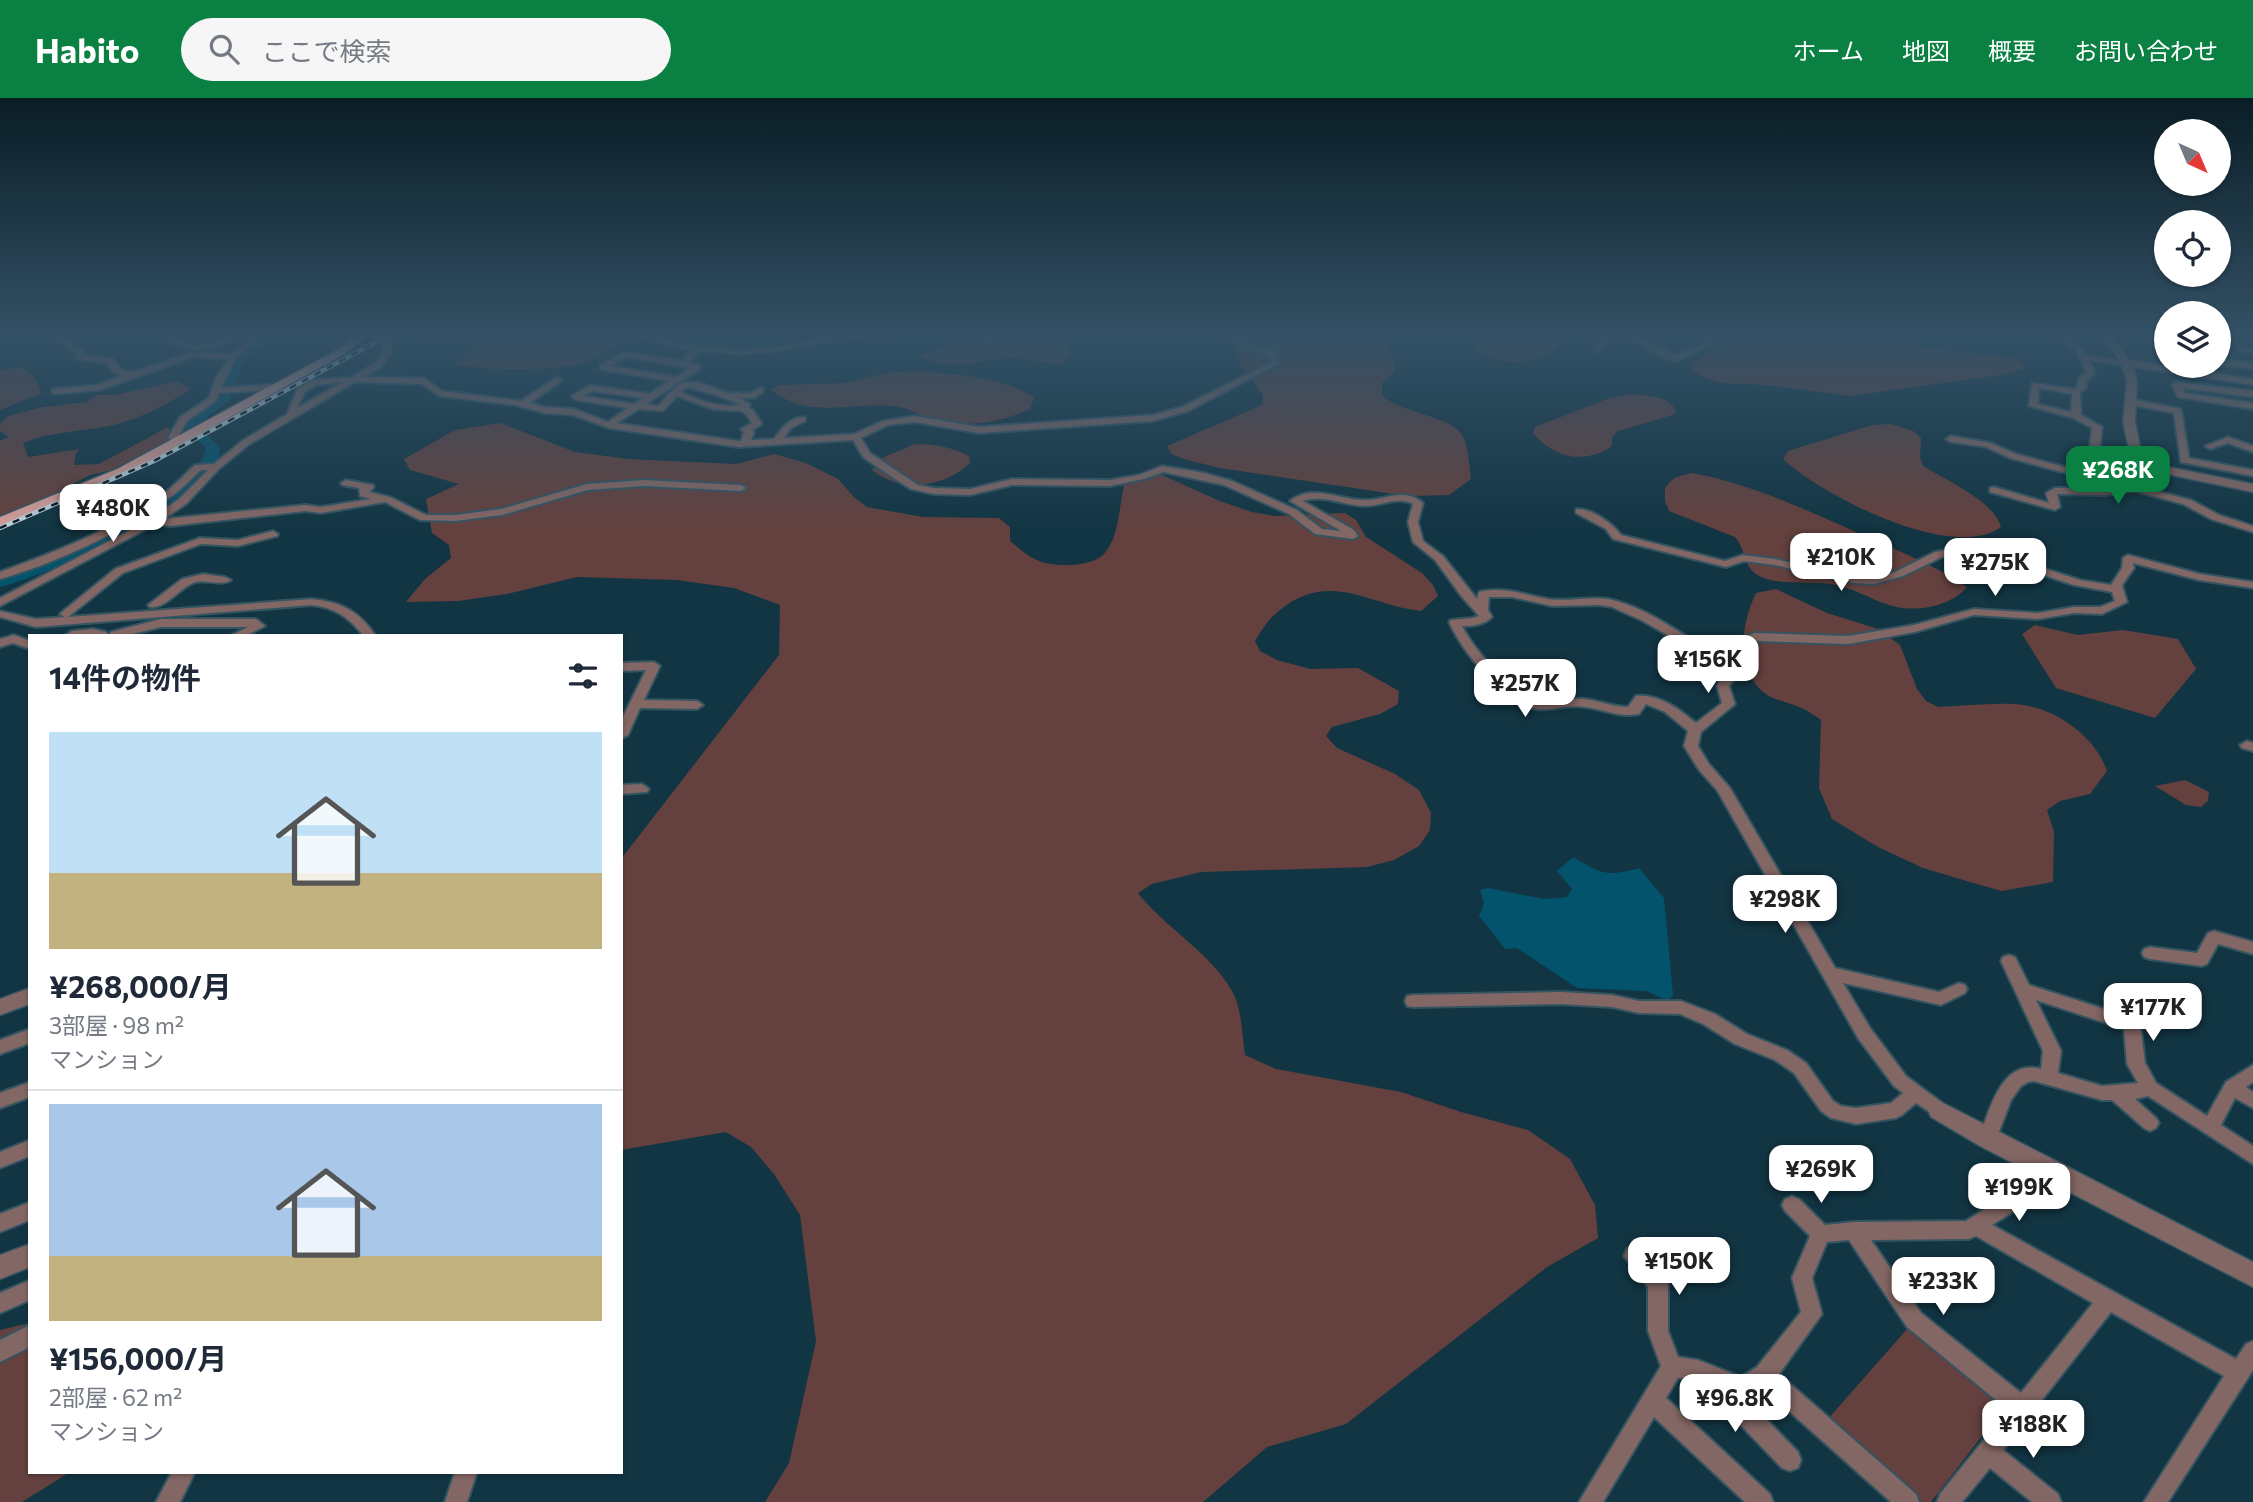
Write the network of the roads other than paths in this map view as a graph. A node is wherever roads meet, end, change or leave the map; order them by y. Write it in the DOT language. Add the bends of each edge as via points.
graph roads {
  1 [pos="212,400"];
  2 [pos="254,400"];
  3 [pos="297,400"];
  4 [pos="317,400"];
  5 [pos="465,400"];
  6 [pos="488,400"];
  7 [pos="529,400"];
  8 [pos="593,400"];
  9 [pos="648,400"];
  10 [pos="670,400"];
  11 [pos="691,400"];
  12 [pos="741,400"];
  13 [pos="1205,400"];
  14 [pos="2034,400"];
  15 [pos="2076,400"];
  16 [pos="2209,400"];
  17 [pos="2131,402"];
  18 [pos="523,404"];
  19 [pos="495,406"];
  20 [pos="637,406"];
  21 [pos="2253,406"];
  22 [pos="744,409"];
  23 [pos="291,413"];
  24 [pos="2076,416"];
  25 [pos="802,419"];
  26 [pos="609,425"];
  27 [pos="856,437"];
  28 [pos="182,439"];
  29 [pos="1951,439"];
  30 [pos="777,442"];
  31 [pos="745,444"];
  32 [pos="2210,446"];
  33 [pos="2253,449"];
  34 [pos="214,467"];
  35 [pos="2253,473"];
  36 [pos="2092,476"];
  37 [pos="346,483"];
  38 [pos="2128,487"];
  39 [pos="741,488"];
  40 [pos="2253,488"];
  41 [pos="1994,490"];
  42 [pos="386,499"];
  43 [pos="1580,511"];
  44 [pos="276,513"];
  45 [pos="154,521"];
  46 [pos="0,522"];
  47 [pos="2253,529"];
  48 [pos="273,534"];
  49 [pos="120,539"];
  50 [pos="77,543"];
  51 [pos="282,544"];
  52 [pos="2008,549"];
  53 [pos="0,576"];
  54 [pos="226,580"];
  55 [pos="2086,584"];
  56 [pos="2253,585"];
  57 [pos="2116,589"];
  58 [pos="249,597"];
  59 [pos="0,603"];
  60 [pos="154,605"];
  61 [pos="1482,610"];
  62 [pos="0,614"];
  63 [pos="66,614"];
  64 [pos="48,622"];
  65 [pos="61,634"];
  66 [pos="119,634"];
  67 [pos="240,634"];
  68 [pos="368,634"];
  69 [pos="0,643"];
  70 [pos="28,644"];
  71 [pos="1731,666"];
  72 [pos="623,667"];
  73 [pos="635,704"];
  74 [pos="697,705"];
  75 [pos="1695,730"];
  76 [pos="623,731"];
  77 [pos="642,789"];
  78 [pos="623,790"];
  79 [pos="2253,948"];
  80 [pos="2150,953"];
  81 [pos="2009,961"];
  82 [pos="1828,973"];
  83 [pos="1959,989"];
  84 [pos="2025,990"];
  85 [pos="28,997"];
  86 [pos="1413,1001"];
  87 [pos="2130,1006"];
  88 [pos="0,1007"];
  89 [pos="2132,1026"];
  90 [pos="28,1037"];
  91 [pos="0,1047"];
  92 [pos="2253,1072"];
  93 [pos="2049,1077"];
  94 [pos="2232,1087"];
  95 [pos="2150,1088"];
  96 [pos="28,1090"];
  97 [pos="1915,1093"];
  98 [pos="2117,1094"];
  99 [pos="0,1101"];
  100 [pos="2253,1101"];
  101 [pos="1940,1110"];
  102 [pos="2150,1123"];
  103 [pos="2210,1128"];
  104 [pos="1988,1139"];
  105 [pos="28,1149"];
  106 [pos="2253,1156"];
  107 [pos="0,1160"];
  108 [pos="2039,1165"];
  109 [pos="1793,1205"];
  110 [pos="28,1212"];
  111 [pos="0,1223"];
  112 [pos="1977,1227"];
  113 [pos="1854,1231"];
  114 [pos="1822,1234"];
  115 [pos="1634,1255"];
  116 [pos="28,1256"];
  117 [pos="0,1267"];
  118 [pos="2253,1275"];
  119 [pos="28,1291"];
  120 [pos="2109,1299"];
  121 [pos="0,1303"];
  122 [pos="28,1336"];
  123 [pos="2253,1351"];
  124 [pos="0,1352"];
  125 [pos="1671,1368"];
  126 [pos="2238,1372"];
  127 [pos="1765,1375"];
  128 [pos="1742,1388"];
  129 [pos="1652,1400"];
  130 [pos="2024,1409"];
  131 [pos="1988,1452"];
  132 [pos="1790,1460"];
  133 [pos="183,1474"];
  134 [pos="465,1474"];
  135 [pos="1756,1500"];
  136 [pos="167,1502"];
  137 [pos="456,1502"];
  138 [pos="1590,1502"];
  139 [pos="1908,1502"];
  140 [pos="1948,1502"];
  141 [pos="2050,1502"];
  142 [pos="2155,1502"];
  1 -- 28 [label="street" via="183,418 173,438"];
  2 -- 28 [label="main road"];
  3 -- 23 [label="street"];
  4 -- 23 [label="street"];
  5 -- 19 [label="street"];
  6 -- 18 [label="street"];
  7 -- 18 [label="street"];
  8 -- 20 [label="street"];
  9 -- 20 [label="street"];
  10 -- 20 [label="street" via="660,409"];
  11 -- 22 [label="street"];
  12 -- 22 [label="street" via="747,406"];
  13 -- 27 [label="street" via="1153,418 979,430 915,419 886,423"];
  14 -- 24 [label="street" via="2033,406"];
  15 -- 24 [label="street"];
  16 -- 21 [label="street"];
  17 -- 35 [label="street" via="2178,411 2184,460"];
  17 -- 40 [label="street" via="2129,422 2137,464"];
  18 -- 26 [label="street" via="574,412"];
  20 -- 26 [label="street"];
  22 -- 31 [label="street" via="757,424 746,429"];
  23 -- 34 [label="street"];
  24 -- 36 [label="street" via="2096,427"];
  25 -- 30 [label="street" via="788,426"];
  26 -- 31 [label="street"];
  27 -- 30 [label="street"];
  27 -- 61 [label="street" via="866,455 898,477 915,487 950,494 1012,482 1110,483 1162,469 1228,483 1293,512 1319,532 1353,536 1295,500 1321,496 1372,503 1398,496 1411,498 1418,503 1413,522 1419,541"];
  28 -- 46 [label="main road" via="121,471"];
  29 -- 36 [label="street"];
  30 -- 31 [label="street"];
  32 -- 33 [label="street" via="2228,440"];
  34 -- 45 [label="street" via="183,501"];
  34 -- 50 [label="street" via="198,467 150,506"];
  36 -- 38 [label="street"];
  37 -- 42 [label="street" via="369,487 364,494"];
  38 -- 41 [label="street" via="2105,492 2055,491 2051,493 2055,507"];
  38 -- 47 [label="street" via="2188,502"];
  39 -- 42 [label="street" via="644,483 587,487 502,512 455,518 424,518"];
  42 -- 44 [label="street"];
  43 -- 55 [label="street" via="1610,527 1617,537 1726,564 1743,558 1874,581 1954,552"];
  44 -- 45 [label="street"];
  44 -- 48 [label="street"];
  45 -- 49 [label="street"];
  48 -- 51 [label="street"];
  48 -- 63 [label="street" via="238,543 200,541 138,563 119,571"];
  49 -- 50 [label="street"];
  49 -- 59 [label="street"];
  50 -- 53 [label="street"];
  52 -- 55 [label="street"];
  54 -- 60 [label="street" via="209,575 192,578"];
  55 -- 57 [label="street"];
  56 -- 57 [label="street" via="2127,558 2128,568"];
  57 -- 71 [label="street" via="2121,602 2102,611 2038,616 1974,612 1848,640 1754,637 1740,643"];
  58 -- 60 [label="street"];
  60 -- 63 [label="street"];
  61 -- 71 [label="street" via="1483,594 1507,591 1553,604 1616,604"];
  61 -- 75 [label="street" via="1486,617 1455,622 1458,634 1517,697 1532,704 1583,702 1624,712 1634,711 1640,699 1650,699"];
  62 -- 64 [label="street"];
  63 -- 64 [label="street"];
  64 -- 65 [label="street" via="61,629"];
  64 -- 68 [label="street" via="312,602 337,604"];
  66 -- 67 [label="street" via="161,623 259,626"];
  69 -- 70 [label="street" via="14,639"];
  71 -- 75 [label="street" via="1723,686 1729,704"];
  72 -- 73 [label="street" via="654,666"];
  73 -- 74 [label="street"];
  73 -- 76 [label="street"];
  75 -- 82 [label="street" via="1691,747 1723,788"];
  77 -- 78 [label="street"];
  79 -- 80 [label="street" via="2214,937 2200,960"];
  81 -- 84 [label="street"];
  82 -- 83 [label="street" via="1941,999"];
  82 -- 97 [label="street" via="1882,1060"];
  84 -- 89 [label="street"];
  84 -- 93 [label="street" via="2052,1051"];
  85 -- 88 [label="street"];
  86 -- 97 [label="street" via="1560,998 1681,1008 1781,1055 1800,1068 1826,1106 1837,1113 1856,1116 1896,1110"];
  87 -- 89 [label="street"];
  89 -- 95 [label="street" via="2136,1064"];
  90 -- 91 [label="street"];
  92 -- 94 [label="street"];
  93 -- 98 [label="street" via="2089,1091"];
  93 -- 104 [label="street" via="2023,1074 2015,1079"];
  94 -- 100 [label="street"];
  94 -- 103 [label="street"];
  95 -- 98 [label="street"];
  95 -- 103 [label="street"];
  96 -- 99 [label="street"];
  97 -- 101 [label="street"];
  98 -- 102 [label="street"];
  101 -- 104 [label="street"];
  103 -- 106 [label="street"];
  104 -- 108 [label="street"];
  105 -- 107 [label="street"];
  108 -- 112 [label="street" via="2026,1193"];
  108 -- 118 [label="street"];
  109 -- 114 [label="street"];
  110 -- 111 [label="street"];
  112 -- 113 [label="street"];
  112 -- 120 [label="street"];
  113 -- 114 [label="street"];
  113 -- 130 [label="street" via="1914,1320"];
  114 -- 127 [label="street" via="1802,1278 1812,1314"];
  115 -- 125 [label="street" via="1658,1284 1658,1331"];
  116 -- 117 [label="street"];
  119 -- 121 [label="street"];
  120 -- 126 [label="street"];
  120 -- 130 [label="street"];
  122 -- 124 [label="street"];
  123 -- 126 [label="street"];
  125 -- 128 [label="street" via="1684,1367"];
  125 -- 129 [label="street"];
  126 -- 142 [label="street"];
  127 -- 128 [label="street"];
  127 -- 139 [label="street"];
  128 -- 132 [label="street" via="1738,1406"];
  129 -- 135 [label="street"];
  129 -- 138 [label="street"];
  130 -- 131 [label="street"];
  131 -- 140 [label="street"];
  131 -- 141 [label="street"];
  133 -- 136 [label="street"];
  134 -- 137 [label="street"];
}
